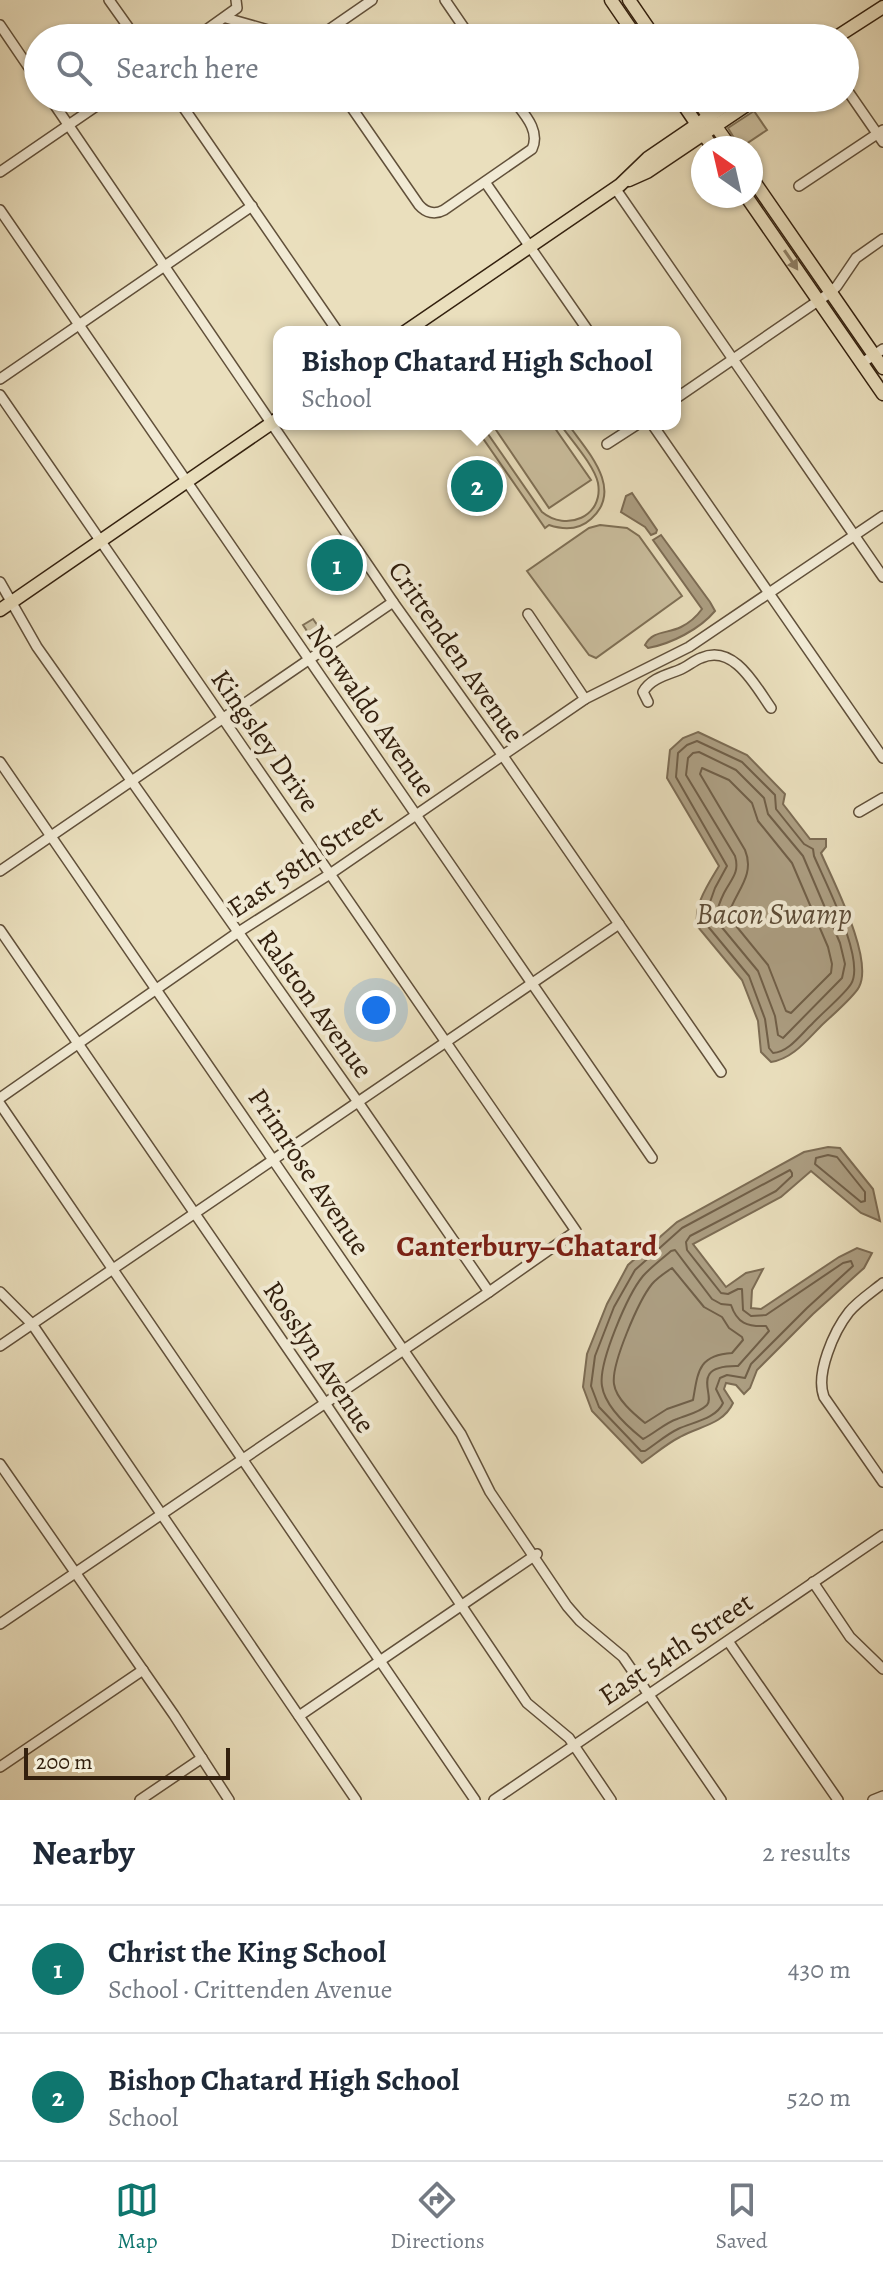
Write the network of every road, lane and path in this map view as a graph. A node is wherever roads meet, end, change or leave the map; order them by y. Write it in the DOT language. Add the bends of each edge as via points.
graph roads {
  1 [pos="109,0"];
  2 [pos="445,0"];
  3 [pos="611,0"];
  4 [pos="629,0"];
  5 [pos="237,1"];
  6 [pos="366,2"];
  7 [pos="883,7"];
  8 [pos="226,18"];
  9 [pos="126,24"];
  10 [pos="217,24"];
  11 [pos="247,24"];
  12 [pos="336,24"];
  13 [pos="461,24"];
  14 [pos="627,24"];
  15 [pos="645,24"];
  16 [pos="857,24"];
  17 [pos="0,25"];
  18 [pos="24,60"];
  19 [pos="859,106"];
  20 [pos="60,112"];
  21 [pos="88,112"];
  22 [pos="187,112"];
  23 [pos="355,112"];
  24 [pos="521,112"];
  25 [pos="688,112"];
  26 [pos="706,112"];
  27 [pos="721,112"];
  28 [pos="730,112"];
  29 [pos="712,121"];
  30 [pos="69,125"];
  31 [pos="700,129"];
  32 [pos="881,135"];
  33 [pos="705,136"];
  34 [pos="723,136"];
  35 [pos="0,172"];
  36 [pos="485,182"];
  37 [pos="617,186"];
  38 [pos="799,186"];
  39 [pos="763,194"];
  40 [pos="252,206"];
  41 [pos="754,208"];
  42 [pos="0,210"];
  43 [pos="883,239"];
  44 [pos="530,246"];
  45 [pos="165,266"];
  46 [pos="831,292"];
  47 [pos="819,301"];
  48 [pos="79,325"];
  49 [pos="334,326"];
  50 [pos="414,326"];
  51 [pos="585,326"];
  52 [pos="878,352"];
  53 [pos="734,359"];
  54 [pos="862,363"];
  55 [pos="883,368"];
  56 [pos="0,379"];
  57 [pos="883,394"];
  58 [pos="0,395"];
  59 [pos="681,395"];
  60 [pos="273,418"];
  61 [pos="273,422"];
  62 [pos="281,430"];
  63 [pos="629,430"];
  64 [pos="656,430"];
  65 [pos="607,444"];
  66 [pos="187,482"];
  67 [pos="883,516"];
  68 [pos="855,535"];
  69 [pos="101,540"];
  70 [pos="883,577"];
  71 [pos="0,582"];
  72 [pos="770,594"];
  73 [pos="12,602"];
  74 [pos="393,602"];
  75 [pos="0,610"];
  76 [pos="528,614"];
  77 [pos="689,647"];
  78 [pos="308,659"];
  79 [pos="696,660"];
  80 [pos="585,699"];
  81 [pos="648,702"];
  82 [pos="771,708"];
  83 [pos="223,718"];
  84 [pos="503,756"];
  85 [pos="883,758"];
  86 [pos="0,762"];
  87 [pos="130,782"];
  88 [pos="883,798"];
  89 [pos="859,812"];
  90 [pos="415,814"];
  91 [pos="51,836"];
  92 [pos="0,871"];
  93 [pos="330,874"];
  94 [pos="619,924"];
  95 [pos="0,930"];
  96 [pos="237,933"];
  97 [pos="532,983"];
  98 [pos="156,989"];
  99 [pos="445,1042"];
  100 [pos="77,1044"];
  101 [pos="721,1072"];
  102 [pos="0,1101"];
  103 [pos="358,1102"];
  104 [pos="652,1158"];
  105 [pos="274,1159"];
  106 [pos="194,1213"];
  107 [pos="113,1268"];
  108 [pos="883,1283"];
  109 [pos="0,1292"];
  110 [pos="489,1292"];
  111 [pos="32,1324"];
  112 [pos="0,1346"];
  113 [pos="403,1350"];
  114 [pos="325,1403"];
  115 [pos="243,1458"];
  116 [pos="0,1464"];
  117 [pos="4,1479"];
  118 [pos="883,1482"];
  119 [pos="162,1514"];
  120 [pos="883,1535"];
  121 [pos="536,1556"];
  122 [pos="75,1573"];
  123 [pos="813,1582"];
  124 [pos="462,1606"];
  125 [pos="0,1624"];
  126 [pos="728,1641"];
  127 [pos="381,1661"];
  128 [pos="883,1669"];
  129 [pos="143,1670"];
  130 [pos="649,1694"];
  131 [pos="299,1716"];
  132 [pos="574,1746"];
  133 [pos="202,1758"];
  134 [pos="0,1767"];
  135 [pos="883,1796"];
  136 [pos="140,1800"];
  137 [pos="229,1800"];
  138 [pos="356,1800"];
  139 [pos="475,1800"];
  140 [pos="494,1800"];
  141 [pos="611,1800"];
  142 [pos="721,1800"];
  143 [pos="838,1800"];
  144 [pos="873,1800"];
  1 -- 9 [label="street"];
  2 -- 13 [label="street"];
  3 -- 14 [label="main road"];
  4 -- 15 [label="main road"];
  5 -- 8 [label="street"];
  6 -- 12 [label="street"];
  7 -- 16 [label="main road"];
  8 -- 10 [label="street"];
  8 -- 11 [label="street"];
  17 -- 18 [label="street"];
  19 -- 32 [label="street"];
  20 -- 30 [label="street, Crittenden Avenue"];
  21 -- 30 [label="street"];
  22 -- 40 [label="street"];
  23 -- 36 [label="street" via="429,212 440,212"];
  24 -- 36 [label="street" via="535,142"];
  25 -- 31 [label="main road"];
  26 -- 29 [label="main road"];
  27 -- 29 [label="main road"];
  28 -- 29 [label="main road"];
  29 -- 31 [label="main road"];
  29 -- 34 [label="main road"];
  30 -- 35 [label="street"];
  30 -- 45 [label="street, Crittenden Avenue"];
  31 -- 33 [label="main road"];
  31 -- 37 [label="main road" via="642,162"];
  32 -- 38 [label="street"];
  36 -- 44 [label="street"];
  37 -- 44 [label="main road"];
  37 -- 53 [label="street"];
  39 -- 46 [label="main road"];
  40 -- 45 [label="street"];
  40 -- 49 [label="street"];
  41 -- 47 [label="main road, one-way"];
  42 -- 48 [label="street, Norwaldo Avenue"];
  43 -- 46 [label="street" via="856,258"];
  44 -- 50 [label="main road"];
  44 -- 51 [label="street"];
  45 -- 48 [label="street"];
  45 -- 60 [label="street, Crittenden Avenue"];
  46 -- 47 [label="street"];
  46 -- 52 [label="main road"];
  47 -- 53 [label="street"];
  47 -- 54 [label="main road"];
  48 -- 56 [label="street"];
  48 -- 66 [label="street, Norwaldo Avenue"];
  52 -- 54 [label="street"];
  52 -- 55 [label="main road"];
  53 -- 59 [label="street"];
  53 -- 68 [label="street"];
  54 -- 57 [label="main road"];
  58 -- 69 [label="street, Kingsley Drive"];
  61 -- 66 [label="main road"];
  62 -- 74 [label="street, Crittenden Avenue"];
  63 -- 65 [label="street"];
  64 -- 72 [label="street"];
  66 -- 69 [label="main road"];
  66 -- 78 [label="street, Norwaldo Avenue"];
  67 -- 68 [label="street, East 58th Street"];
  68 -- 70 [label="street"];
  68 -- 72 [label="street, East 58th Street"];
  69 -- 73 [label="main road"];
  69 -- 83 [label="street, Kingsley Drive"];
  71 -- 73 [label="street, Ralston Avenue"];
  72 -- 77 [label="street, East 58th Street"];
  72 -- 85 [label="street"];
  73 -- 75 [label="main road"];
  73 -- 87 [label="street, Ralston Avenue"];
  74 -- 78 [label="street"];
  74 -- 84 [label="street, Crittenden Avenue"];
  76 -- 80 [label="street"];
  77 -- 79 [label="street"];
  77 -- 80 [label="street, East 58th Street"];
  78 -- 83 [label="street"];
  78 -- 90 [label="street, Norwaldo Avenue"];
  79 -- 81 [label="street" via="647,685 643,692"];
  79 -- 82 [label="street" via="712,656 735,662"];
  80 -- 84 [label="street, East 58th Street"];
  83 -- 87 [label="street"];
  83 -- 93 [label="street, Kingsley Drive"];
  84 -- 90 [label="street, East 58th Street"];
  84 -- 94 [label="street, Crittenden Avenue"];
  86 -- 91 [label="street, Primrose Avenue"];
  87 -- 91 [label="street"];
  87 -- 96 [label="street, Ralston Avenue"];
  88 -- 89 [label="street"];
  90 -- 93 [label="street, East 58th Street"];
  90 -- 97 [label="street, Norwaldo Avenue"];
  91 -- 92 [label="street"];
  91 -- 98 [label="street, Primrose Avenue"];
  93 -- 96 [label="street, East 58th Street"];
  93 -- 99 [label="street, Kingsley Drive"];
  94 -- 97 [label="street"];
  94 -- 101 [label="street, Crittenden Avenue"];
  95 -- 100 [label="street, Rosslyn Avenue"];
  96 -- 98 [label="street, East 58th Street"];
  96 -- 103 [label="street, Ralston Avenue"];
  97 -- 99 [label="street"];
  97 -- 104 [label="street, Norwaldo Avenue"];
  98 -- 100 [label="street, East 58th Street"];
  98 -- 105 [label="street, Primrose Avenue"];
  99 -- 103 [label="street"];
  99 -- 110 [label="street, Kingsley Drive" via="576,1231"];
  100 -- 102 [label="street, East 58th Street"];
  100 -- 106 [label="street, Rosslyn Avenue"];
  102 -- 107 [label="street"];
  103 -- 105 [label="street"];
  103 -- 110 [label="street, Ralston Avenue"];
  105 -- 106 [label="street"];
  105 -- 113 [label="street, Primrose Avenue"];
  106 -- 107 [label="street"];
  106 -- 114 [label="street, Rosslyn Avenue"];
  107 -- 111 [label="street"];
  107 -- 115 [label="street"];
  108 -- 118 [label="street" via="842,1321 821,1385"];
  109 -- 111 [label="street"];
  110 -- 113 [label="street"];
  111 -- 112 [label="street"];
  111 -- 119 [label="street"];
  113 -- 114 [label="street"];
  113 -- 121 [label="street, Primrose Avenue"];
  114 -- 115 [label="street"];
  114 -- 124 [label="street, Rosslyn Avenue"];
  115 -- 119 [label="street"];
  115 -- 127 [label="street"];
  116 -- 117 [label="street"];
  117 -- 122 [label="street"];
  119 -- 122 [label="street"];
  119 -- 131 [label="street"];
  120 -- 123 [label="street, East 54th Street"];
  121 -- 124 [label="street"];
  121 -- 130 [label="street, Primrose Avenue" via="573,1614 621,1655"];
  122 -- 125 [label="street"];
  122 -- 129 [label="street"];
  123 -- 126 [label="street, East 54th Street"];
  123 -- 128 [label="street" via="850,1637"];
  124 -- 127 [label="street"];
  124 -- 132 [label="street, Rosslyn Avenue" via="529,1706"];
  126 -- 130 [label="street, East 54th Street"];
  126 -- 143 [label="street"];
  127 -- 131 [label="street"];
  127 -- 139 [label="street"];
  129 -- 133 [label="street"];
  129 -- 134 [label="street"];
  130 -- 132 [label="street, East 54th Street"];
  130 -- 142 [label="street, Primrose Avenue"];
  131 -- 138 [label="street"];
  132 -- 140 [label="street, East 54th Street"];
  132 -- 141 [label="street, Rosslyn Avenue"];
  133 -- 136 [label="street"];
  133 -- 137 [label="street"];
  135 -- 144 [label="street"];
}
